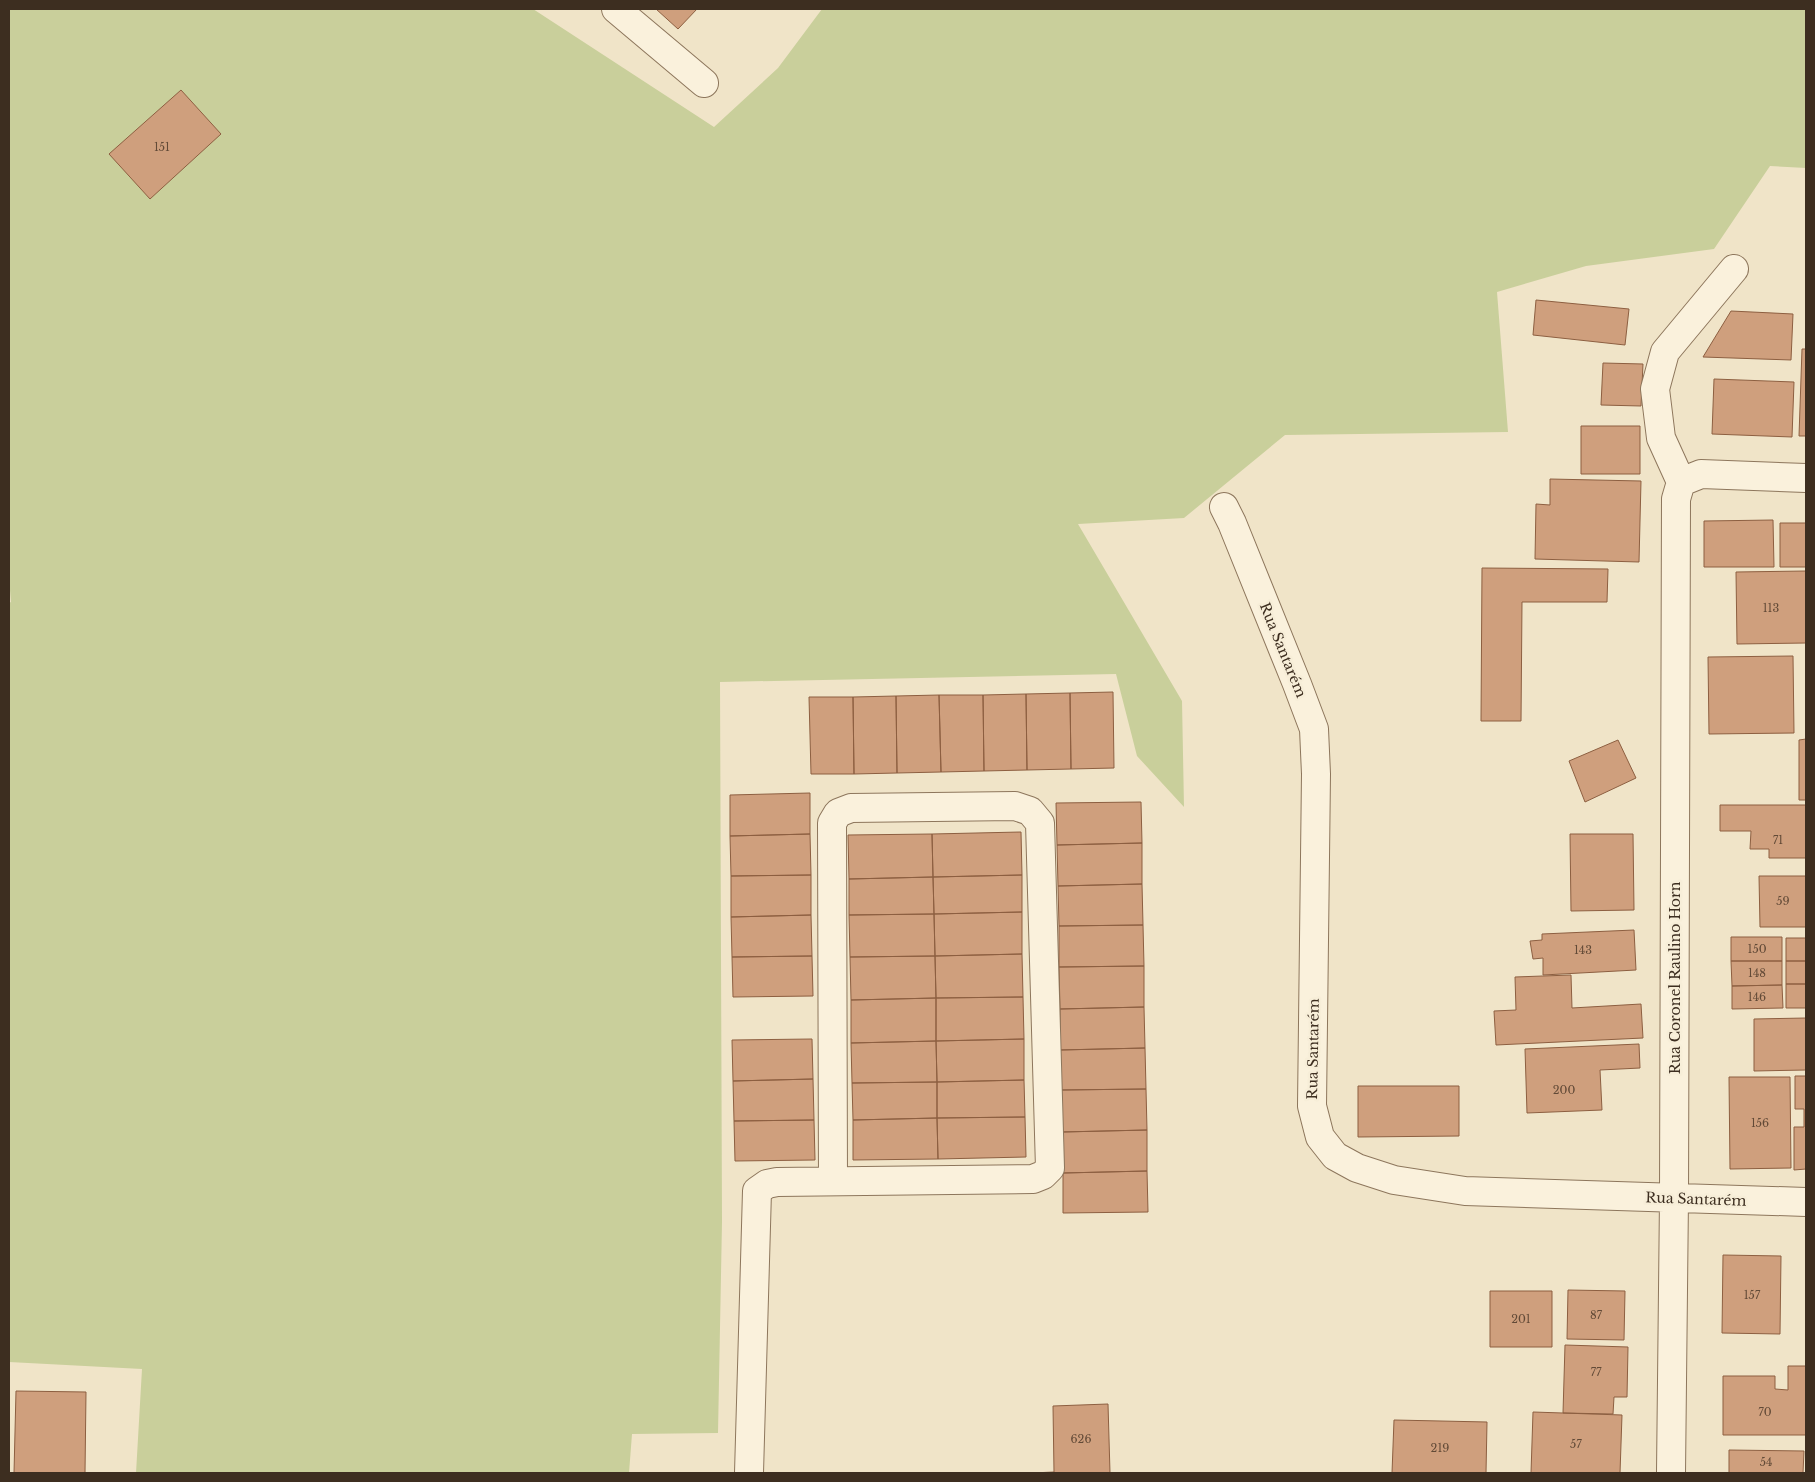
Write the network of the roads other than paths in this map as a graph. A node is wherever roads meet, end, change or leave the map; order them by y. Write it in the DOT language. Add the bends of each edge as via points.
graph roads {
  1 [pos="616,9"];
  2 [pos="704,83"];
  3 [pos="1734,269"];
  4 [pos="1806,478"];
  5 [pos="1681,482"];
  6 [pos="1224,507"];
  7 [pos="833,1181"];
  8 [pos="1674,1198"];
  9 [pos="1806,1202"];
  10 [pos="749,1473"];
  11 [pos="1671,1473"];
  1 -- 2 [label="street"];
  3 -- 5 [label="street" via="1665,352 1655,389 1661,438"];
  4 -- 5 [label="street" via="1701,474"];
  5 -- 8 [label="street, Rua Coronel Raulino Horn" via="1676,499"];
  6 -- 8 [label="street, Rua Santarém" via="1314,729 1312,1106 1320,1137 1335,1156 1357,1168 1394,1180 1465,1191"];
  7 -- 7 [label="street" via="1033,1179 1050,1168 1040,823 1030,811 1015,806 850,808 838,813 832,823"];
  7 -- 10 [label="street" via="777,1182 757,1191"];
  8 -- 9 [label="street, Rua Santarém"];
  8 -- 11 [label="street, Rua Coronel Raulino Horn"];
}
